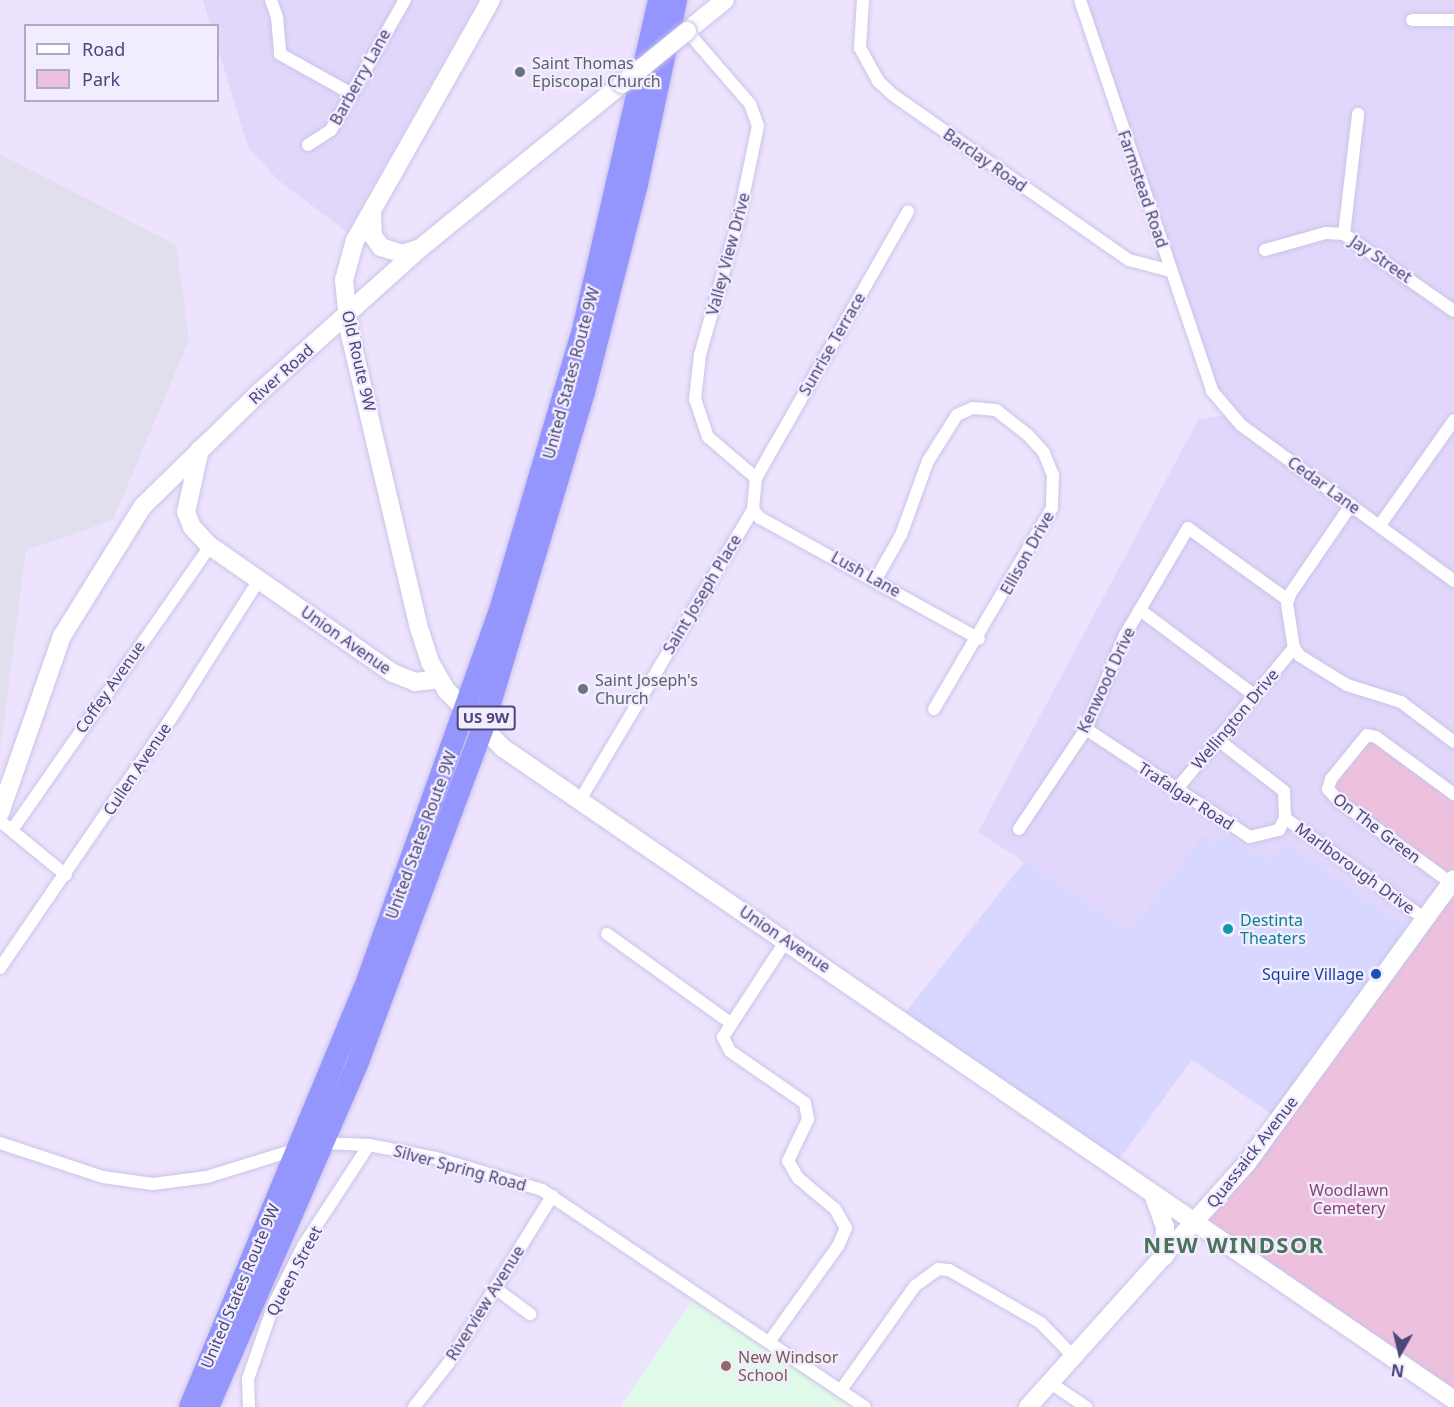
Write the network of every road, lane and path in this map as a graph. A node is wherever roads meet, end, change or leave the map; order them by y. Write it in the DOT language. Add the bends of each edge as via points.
graph roads {
  1 [pos="271,0"];
  2 [pos="405,0"];
  3 [pos="491,0"];
  4 [pos="659,0"];
  5 [pos="676,0"];
  6 [pos="725,0"];
  7 [pos="863,0"];
  8 [pos="1080,0"];
  9 [pos="1413,20"];
  10 [pos="1454,20"];
  11 [pos="687,31"];
  12 [pos="350,93"];
  13 [pos="1358,114"];
  14 [pos="308,145"];
  15 [pos="908,211"];
  16 [pos="372,212"];
  17 [pos="1344,234"];
  18 [pos="419,249"];
  19 [pos="1265,250"];
  20 [pos="1171,272"];
  21 [pos="1454,311"];
  22 [pos="346,316"];
  23 [pos="594,321"];
  24 [pos="1207,378"];
  25 [pos="1454,420"];
  26 [pos="200,449"];
  27 [pos="756,478"];
  28 [pos="1351,505"];
  29 [pos="753,510"];
  30 [pos="1380,525"];
  31 [pos="210,546"];
  32 [pos="876,579"];
  33 [pos="259,580"];
  34 [pos="1454,580"];
  35 [pos="1288,600"];
  36 [pos="1140,609"];
  37 [pos="979,639"];
  38 [pos="1294,648"];
  39 [pos="439,679"];
  40 [pos="1254,695"];
  41 [pos="934,709"];
  42 [pos="465,713"];
  43 [pos="1086,729"];
  44 [pos="482,730"];
  45 [pos="1217,740"];
  46 [pos="1454,742"];
  47 [pos="1176,790"];
  48 [pos="1454,794"];
  49 [pos="580,800"];
  50 [pos="0,813"];
  51 [pos="1285,818"];
  52 [pos="0,821"];
  53 [pos="1019,829"];
  54 [pos="12,830"];
  55 [pos="66,875"];
  56 [pos="1453,881"];
  57 [pos="1425,919"];
  58 [pos="607,934"];
  59 [pos="787,939"];
  60 [pos="5,951"];
  61 [pos="0,968"];
  62 [pos="729,1023"];
  63 [pos="324,1142"];
  64 [pos="0,1143"];
  65 [pos="369,1145"];
  66 [pos="298,1149"];
  67 [pos="1152,1192"];
  68 [pos="552,1196"];
  69 [pos="1197,1222"];
  70 [pos="1164,1257"];
  71 [pos="495,1288"];
  72 [pos="530,1314"];
  73 [pos="769,1342"];
  74 [pos="1072,1355"];
  75 [pos="1049,1382"];
  76 [pos="841,1390"];
  77 [pos="1454,1401"];
  78 [pos="189,1407"];
  79 [pos="208,1407"];
  80 [pos="249,1407"];
  81 [pos="414,1407"];
  82 [pos="865,1407"];
  83 [pos="1028,1407"];
  84 [pos="1086,1407"];
  1 -- 12 [label="street" via="277,17 280,54"];
  2 -- 12 [label="street, Barberry Lane"];
  3 -- 16 [label="street, Old Route 9W"];
  4 -- 23 [label="highway, United States Route 9W / US 9W"];
  5 -- 23 [label="highway, United States Route 9W / US 9W"];
  6 -- 11 [label="street, River Road"];
  7 -- 20 [label="street, Barclay Road" via="860,48 878,81 1130,260"];
  8 -- 20 [label="street, Farmstead Road"];
  9 -- 10 [label="street"];
  11 -- 18 [label="street, River Road, bridge"];
  11 -- 27 [label="street, Valley View Drive" via="750,104 758,126 740,217 700,356 695,399 708,437"];
  12 -- 14 [label="street, Barberry Lane" via="331,130"];
  13 -- 17 [label="street"];
  15 -- 27 [label="street, Sunrise Terrace"];
  16 -- 18 [label="street" via="373,236 381,247 402,254"];
  16 -- 22 [label="street, Old Route 9W" via="347,260"];
  17 -- 19 [label="street, Jay Street" via="1326,233"];
  17 -- 21 [label="street, Jay Street"];
  18 -- 22 [label="street, River Road"];
  20 -- 24 [label="street, Farmstead Road"];
  22 -- 26 [label="street, River Road"];
  22 -- 39 [label="street, Old Route 9W" via="416,616"];
  23 -- 42 [label="highway, United States Route 9W / US 9W"];
  23 -- 44 [label="highway, United States Route 9W / US 9W" via="549,516"];
  24 -- 28 [label="street, Cedar Lane" via="1223,407 1240,425"];
  25 -- 30 [label="street"];
  26 -- 31 [label="street, Union Avenue" via="186,513 192,527"];
  26 -- 50 [label="street, River Road" via="136,514 72,616 46,675"];
  27 -- 29 [label="street, Saint Joseph Place"];
  28 -- 30 [label="street, Cedar Lane"];
  28 -- 35 [label="street"];
  29 -- 32 [label="street, Lush Lane" via="760,518"];
  29 -- 49 [label="street, Saint Joseph Place"];
  30 -- 34 [label="street, Cedar Lane"];
  31 -- 33 [label="street, Union Avenue"];
  31 -- 54 [label="street, Coffey Avenue"];
  32 -- 37 [label="street, Lush Lane"];
  32 -- 37 [label="street, Ellison Drive" via="901,535 928,461 952,422 963,411 973,408 996,410 1044,453 1055,497 1044,527"];
  33 -- 39 [label="street, Union Avenue" via="393,673 416,682"];
  33 -- 55 [label="street, Cullen Avenue"];
  35 -- 36 [label="street, Kenwood Drive" via="1188,528"];
  35 -- 38 [label="street"];
  36 -- 40 [label="street"];
  36 -- 43 [label="street, Kenwood Drive" via="1111,663"];
  37 -- 41 [label="street, Ellison Drive"];
  38 -- 40 [label="street, Wellington Drive"];
  38 -- 46 [label="street" via="1300,656 1347,686 1401,702"];
  39 -- 42 [label="street, Union Avenue"];
  40 -- 45 [label="street, Wellington Drive"];
  42 -- 44 [label="street, Union Avenue"];
  42 -- 66 [label="highway, United States Route 9W / US 9W" via="368,980"];
  43 -- 47 [label="street, Trafalgar Road"];
  43 -- 53 [label="street, Kenwood Drive"];
  44 -- 49 [label="street, Union Avenue"];
  44 -- 63 [label="highway, United States Route 9W / US 9W" via="384,995"];
  45 -- 47 [label="street, Wellington Drive"];
  45 -- 51 [label="street" via="1284,791"];
  47 -- 51 [label="street, Trafalgar Road" via="1250,837 1280,830"];
  48 -- 56 [label="street, On The Green" via="1376,737 1367,735 1348,755 1328,789 1339,801"];
  49 -- 59 [label="street, Union Avenue"];
  51 -- 57 [label="street, Marlborough Drive"];
  52 -- 54 [label="street"];
  54 -- 55 [label="street"];
  55 -- 60 [label="street, Cullen Avenue"];
  56 -- 57 [label="street, Quassaick Avenue"];
  57 -- 69 [label="street, Quassaick Avenue" via="1247,1163"];
  58 -- 62 [label="street"];
  59 -- 62 [label="street"];
  59 -- 67 [label="street, Union Avenue"];
  60 -- 61 [label="street"];
  62 -- 73 [label="street" via="723,1037 730,1051 808,1109 808,1119 788,1161 798,1178 835,1209 846,1228 838,1246"];
  63 -- 65 [label="street, Silver Spring Road"];
  63 -- 66 [label="street, Silver Spring Road"];
  63 -- 79 [label="highway, United States Route 9W / US 9W"];
  64 -- 66 [label="street, Silver Spring Road" via="103,1177 153,1184 207,1177"];
  65 -- 68 [label="street, Silver Spring Road" via="436,1158"];
  65 -- 80 [label="street, Queen Street" via="303,1246 274,1304 248,1379"];
  66 -- 78 [label="highway, United States Route 9W / US 9W"];
  67 -- 69 [label="street, Union Avenue"];
  67 -- 70 [label="street" via="1165,1227"];
  68 -- 71 [label="street, Riverview Avenue"];
  68 -- 73 [label="street, Silver Spring Road"];
  69 -- 70 [label="street, Quassaick Avenue"];
  69 -- 77 [label="street, Union Avenue"];
  70 -- 74 [label="street, Quassaick Avenue"];
  71 -- 72 [label="street"];
  71 -- 81 [label="street, Riverview Avenue" via="448,1364"];
  73 -- 76 [label="street, Silver Spring Road"];
  74 -- 75 [label="street, Quassaick Avenue"];
  74 -- 76 [label="street" via="1041,1323 949,1270 938,1269 915,1286"];
  75 -- 83 [label="street, Quassaick Avenue"];
  75 -- 84 [label="street"];
  76 -- 82 [label="street, Silver Spring Road"];
}
